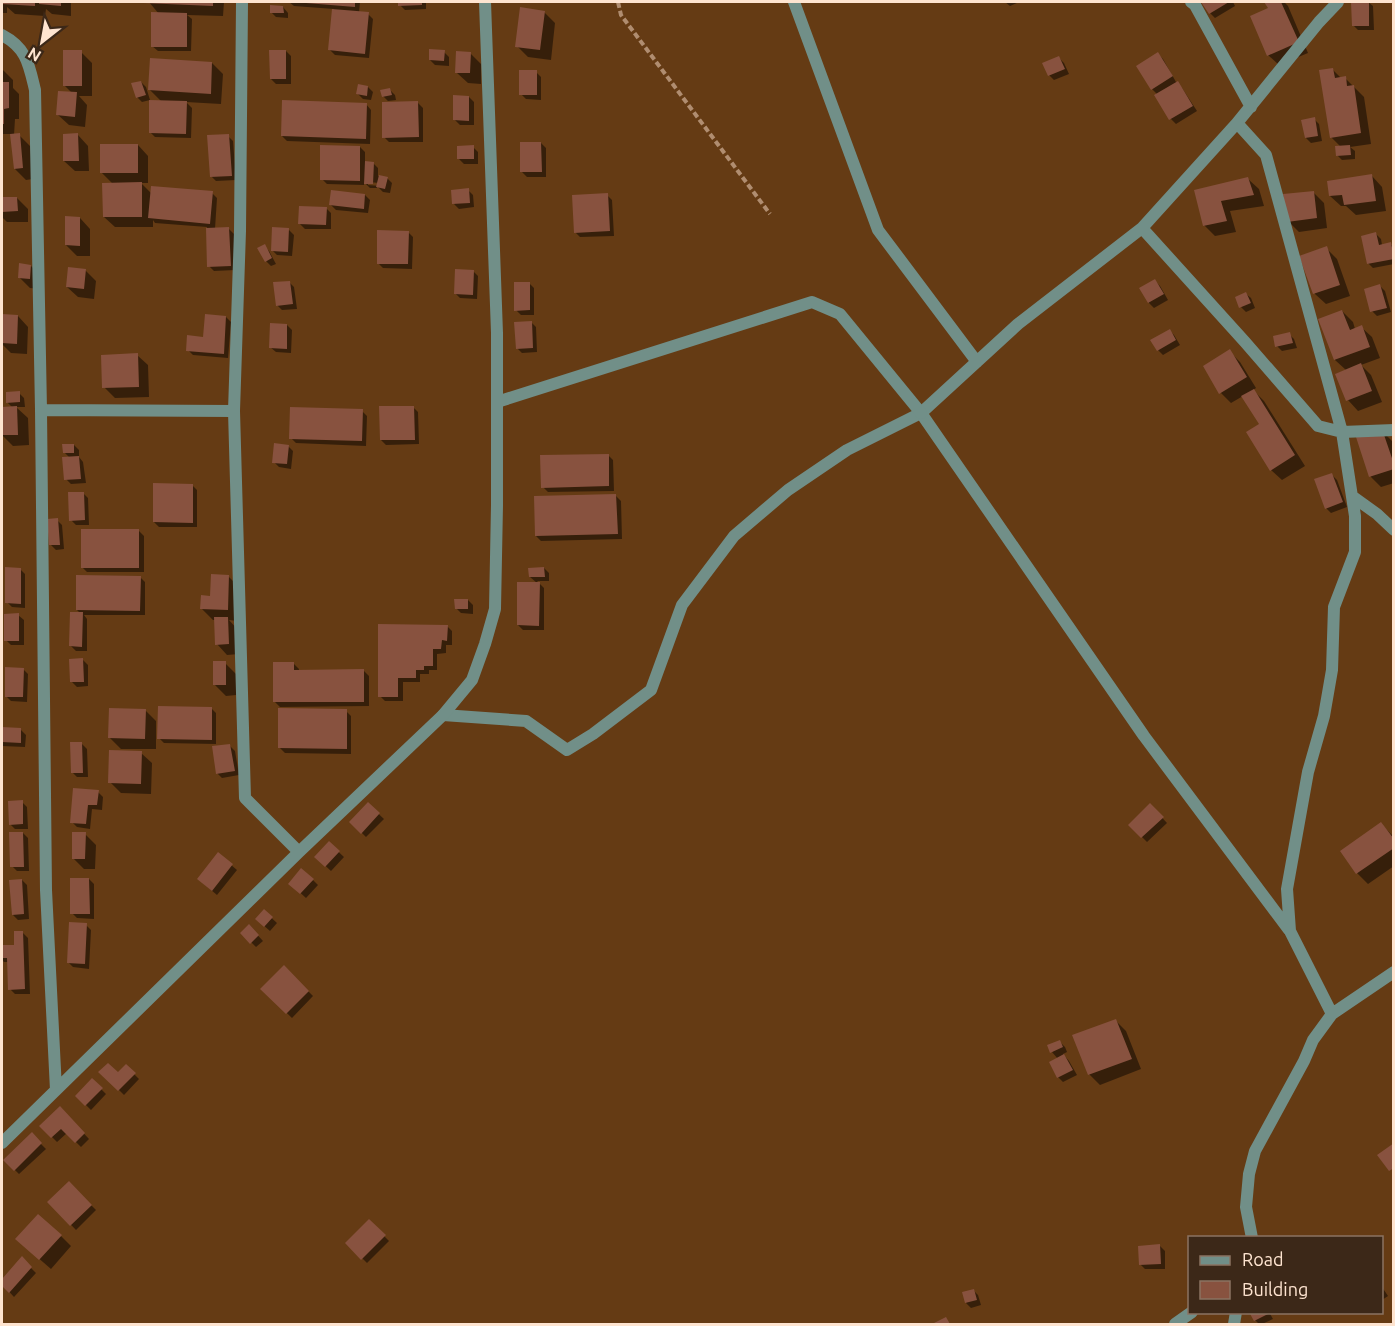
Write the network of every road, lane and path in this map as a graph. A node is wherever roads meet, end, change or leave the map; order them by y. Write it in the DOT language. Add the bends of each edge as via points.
graph roads {
  1 [pos="242,2"];
  2 [pos="485,2"];
  3 [pos="618,2"];
  4 [pos="794,2"];
  5 [pos="1191,2"];
  6 [pos="1338,2"];
  7 [pos="2,35"];
  8 [pos="1251,107"];
  9 [pos="1237,123"];
  10 [pos="770,214"];
  11 [pos="1142,228"];
  12 [pos="977,362"];
  13 [pos="497,402"];
  14 [pos="41,410"];
  15 [pos="234,411"];
  16 [pos="921,413"];
  17 [pos="1394,430"];
  18 [pos="1342,432"];
  19 [pos="1352,496"];
  20 [pos="1394,530"];
  21 [pos="443,715"];
  22 [pos="299,852"];
  23 [pos="1290,931"];
  24 [pos="1394,972"];
  25 [pos="1332,1014"];
  26 [pos="56,1090"];
  27 [pos="2,1143"];
  28 [pos="1252,1236"];
  29 [pos="1189,1314"];
  30 [pos="1175,1324"];
  1 -- 15 [label="street"];
  2 -- 13 [label="street"];
  3 -- 10 [label="path" via="621,15"];
  4 -- 12 [label="street" via="878,230"];
  5 -- 8 [label="street"];
  6 -- 8 [label="street"];
  7 -- 14 [label="street" via="13,41 28,61 35,90"];
  8 -- 9 [label="street"];
  9 -- 11 [label="street"];
  9 -- 18 [label="street" via="1266,155"];
  11 -- 12 [label="street" via="1018,324"];
  11 -- 18 [label="street" via="1318,426"];
  12 -- 16 [label="street"];
  13 -- 16 [label="street" via="812,302 840,314"];
  13 -- 21 [label="street" via="495,609 472,680"];
  14 -- 15 [label="street"];
  14 -- 26 [label="street" via="46,890"];
  15 -- 22 [label="street" via="245,798"];
  16 -- 21 [label="street" via="847,450 788,490 734,536 682,605 651,690 593,734 567,750 526,721"];
  16 -- 23 [label="street" via="1144,736"];
  17 -- 18 [label="street"];
  18 -- 19 [label="street"];
  19 -- 20 [label="street"];
  19 -- 23 [label="street" via="1355,552 1334,607 1332,670 1287,889"];
  21 -- 22 [label="street"];
  22 -- 26 [label="street"];
  23 -- 25 [label="street"];
  24 -- 25 [label="street"];
  25 -- 28 [label="street" via="1313,1040 1255,1151 1246,1207"];
  26 -- 27 [label="street"];
  29 -- 30 [label="street"];
}
